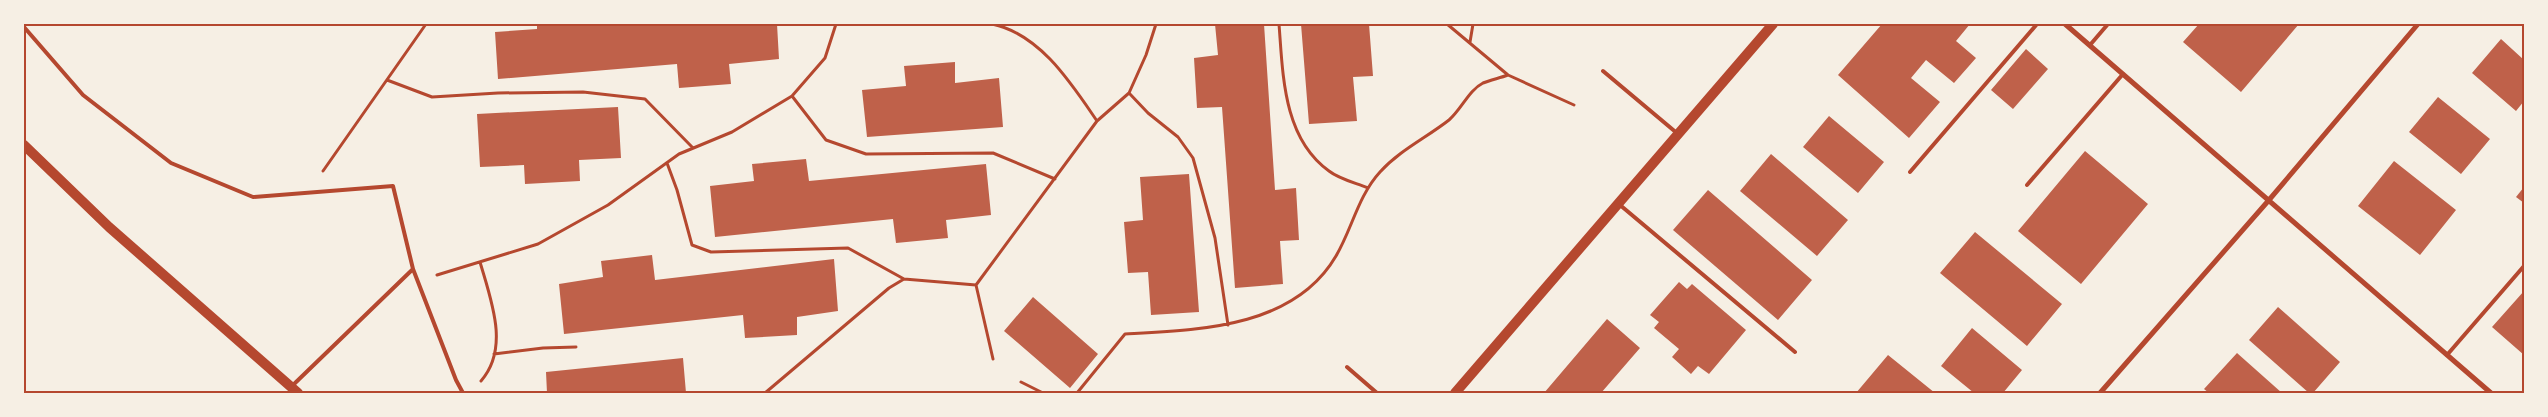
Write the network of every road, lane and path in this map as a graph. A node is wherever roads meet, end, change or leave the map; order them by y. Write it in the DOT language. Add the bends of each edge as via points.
graph roads {
  1 [pos="426,24"];
  2 [pos="836,24"];
  3 [pos="992,24"];
  4 [pos="1156,24"];
  5 [pos="1280,24"];
  6 [pos="1447,24"];
  7 [pos="1473,24"];
  8 [pos="1773,24"];
  9 [pos="2037,24"];
  10 [pos="2065,24"];
  11 [pos="2108,24"];
  12 [pos="2418,24"];
  13 [pos="24,27"];
  14 [pos="1470,43"];
  15 [pos="2090,45"];
  16 [pos="1603,71"];
  17 [pos="2123,74"];
  18 [pos="1508,75"];
  19 [pos="387,80"];
  20 [pos="1129,93"];
  21 [pos="792,96"];
  22 [pos="1574,105"];
  23 [pos="1097,121"];
  24 [pos="1678,134"];
  25 [pos="24,145"];
  26 [pos="693,148"];
  27 [pos="666,163"];
  28 [pos="1910,172"];
  29 [pos="1055,179"];
  30 [pos="2027,185"];
  31 [pos="1368,188"];
  32 [pos="307,194"];
  33 [pos="2270,200"];
  34 [pos="1618,204"];
  35 [pos="480,262"];
  36 [pos="2524,266"];
  37 [pos="413,269"];
  38 [pos="904,280"];
  39 [pos="418,281"];
  40 [pos="976,285"];
  41 [pos="1228,325"];
  42 [pos="576,347"];
  43 [pos="1795,352"];
  44 [pos="494,354"];
  45 [pos="2447,355"];
  46 [pos="993,359"];
  47 [pos="1346,368"];
  48 [pos="1021,382"];
  49 [pos="477,386"];
  50 [pos="294,390"];
  51 [pos="463,393"];
  52 [pos="765,393"];
  53 [pos="1043,393"];
  54 [pos="1077,393"];
  55 [pos="1377,393"];
  56 [pos="1455,393"];
  57 [pos="2100,393"];
  58 [pos="2491,393"];
  1 -- 19 [label="path"];
  2 -- 21 [label="path" via="825,58"];
  3 -- 23 [label="path" via="1027,38 1055,65"];
  4 -- 20 [label="path"];
  5 -- 31 [label="path" via="1290,114 1307,152 1330,173"];
  6 -- 14 [label="path"];
  7 -- 14 [label="path"];
  8 -- 24 [label="main road"];
  9 -- 28 [label="lane"];
  10 -- 15 [label="street"];
  11 -- 15 [label="lane"];
  12 -- 33 [label="street"];
  13 -- 32 [label="lane" via="83,95 171,163 253,197"];
  14 -- 18 [label="path"];
  15 -- 17 [label="street"];
  16 -- 24 [label="lane"];
  17 -- 30 [label="lane"];
  17 -- 33 [label="street"];
  18 -- 22 [label="path"];
  18 -- 31 [label="path" via="1481,84 1451,119 1401,152"];
  19 -- 26 [label="path" via="432,97 583,92 645,99"];
  19 -- 32 [label="path"];
  20 -- 23 [label="path"];
  20 -- 41 [label="path" via="1178,138 1193,158 1215,238"];
  21 -- 26 [label="path" via="732,132"];
  21 -- 29 [label="path" via="826,140 866,154 993,153"];
  23 -- 29 [label="path"];
  24 -- 34 [label="main road"];
  25 -- 50 [label="main road" via="109,227"];
  26 -- 27 [label="path"];
  27 -- 35 [label="path" via="608,205 538,244"];
  27 -- 38 [label="path" via="692,245 711,252 848,248"];
  29 -- 40 [label="path"];
  31 -- 41 [label="path" via="1336,256 1319,281 1269,313"];
  32 -- 37 [label="lane" via="393,186"];
  33 -- 45 [label="street"];
  33 -- 57 [label="street"];
  34 -- 43 [label="lane"];
  34 -- 56 [label="main road"];
  35 -- 39 [label="path"];
  35 -- 44 [label="path" via="494,312 497,346"];
  36 -- 45 [label="lane"];
  37 -- 39 [label="lane"];
  37 -- 50 [label="lane"];
  38 -- 40 [label="path"];
  38 -- 52 [label="path" via="889,288"];
  39 -- 51 [label="lane"];
  40 -- 46 [label="path"];
  41 -- 54 [label="path" via="1125,334"];
  42 -- 44 [label="path"];
  44 -- 49 [label="path" via="490,371"];
  45 -- 58 [label="street"];
  47 -- 55 [label="lane"];
  48 -- 53 [label="path"];
}
